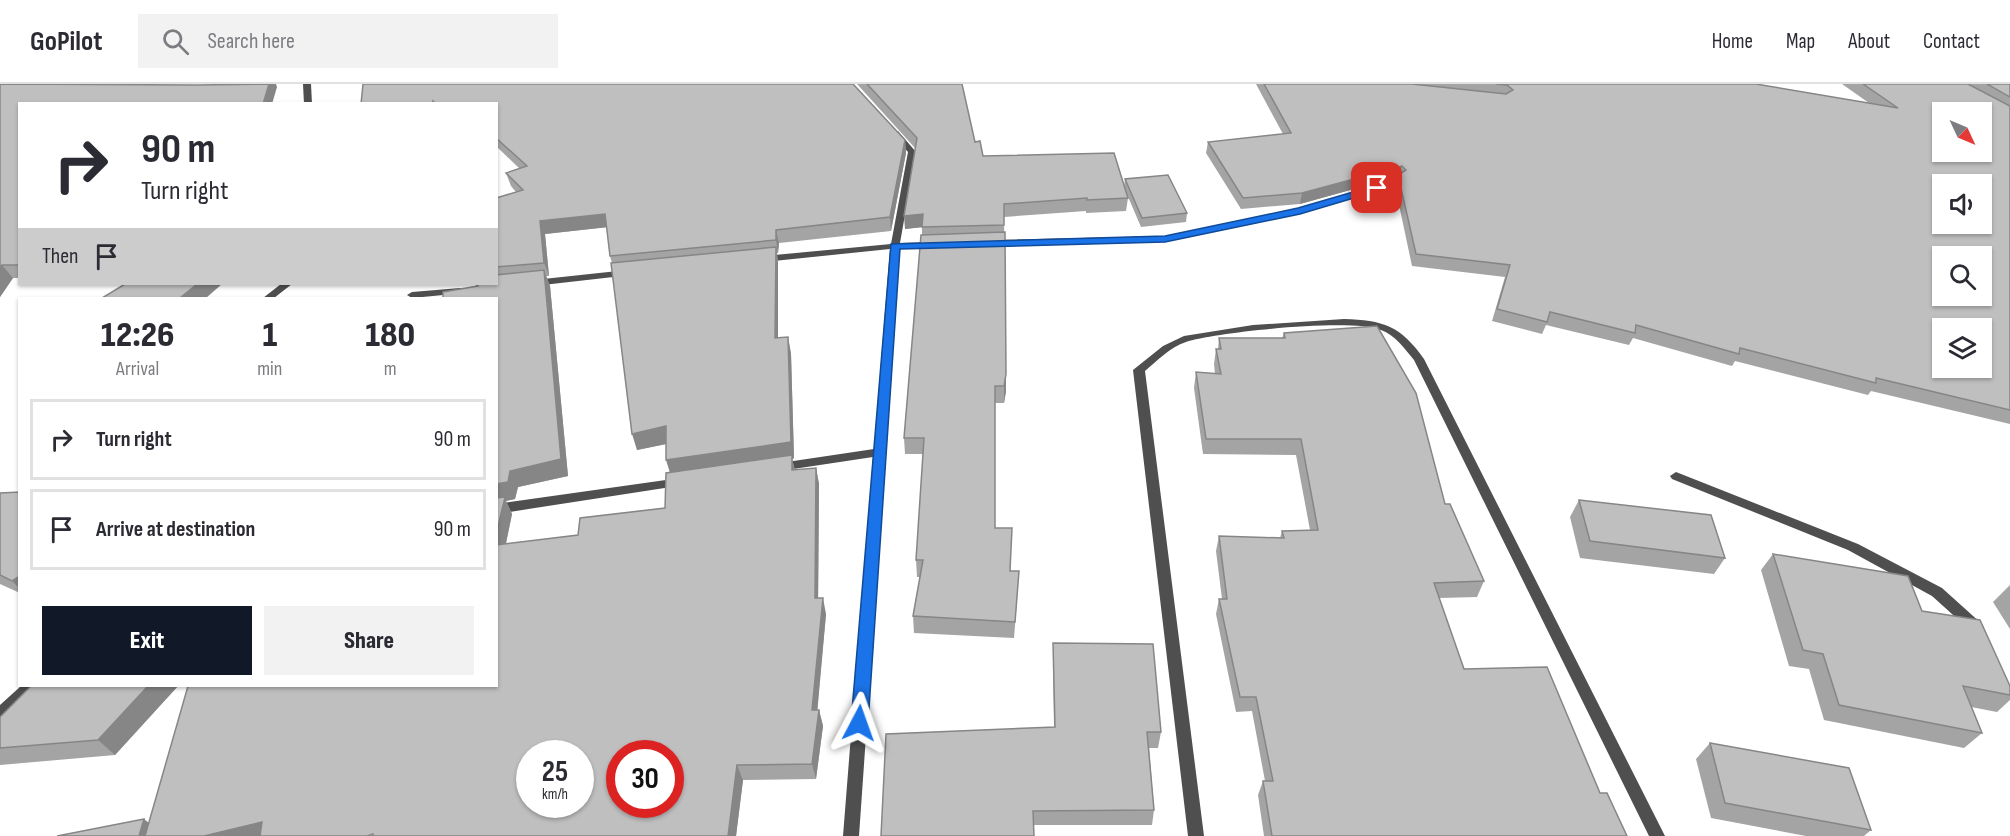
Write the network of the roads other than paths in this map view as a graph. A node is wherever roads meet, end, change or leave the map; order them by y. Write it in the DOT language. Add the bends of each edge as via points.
graph roads {
  1 [pos="307,84"];
  2 [pos="308,102"];
  3 [pos="889,126"];
  4 [pos="1397,182"];
  5 [pos="977,244"];
  6 [pos="942,245"];
  7 [pos="895,246"];
  8 [pos="754,260"];
  9 [pos="636,273"];
  10 [pos="286,285"];
  11 [pos="518,285"];
  12 [pos="471,289"];
  13 [pos="269,297"];
  14 [pos="411,297"];
  15 [pos="880,452"];
  16 [pos="764,469"];
  17 [pos="1676,476"];
  18 [pos="694,480"];
  19 [pos="498,509"];
  20 [pos="1986,637"];
  21 [pos="29,687"];
  22 [pos="0,715"];
  23 [pos="851,836"];
  24 [pos="1196,836"];
  25 [pos="1657,836"];
  1 -- 2 [label="street"];
  3 -- 7 [label="street" via="912,152"];
  4 -- 5 [label="street" via="1300,211 1165,239"];
  6 -- 7 [label="street"];
  7 -- 8 [label="street"];
  7 -- 15 [label="street"];
  9 -- 11 [label="street"];
  10 -- 13 [label="street"];
  12 -- 14 [label="street"];
  15 -- 16 [label="street"];
  15 -- 23 [label="street"];
  17 -- 20 [label="street" via="1853,547 1937,592"];
  18 -- 19 [label="street"];
  21 -- 22 [label="street"];
  24 -- 25 [label="street" via="1139,370 1182,339 1281,324 1350,323 1379,324 1399,335 1419,359"];
}
